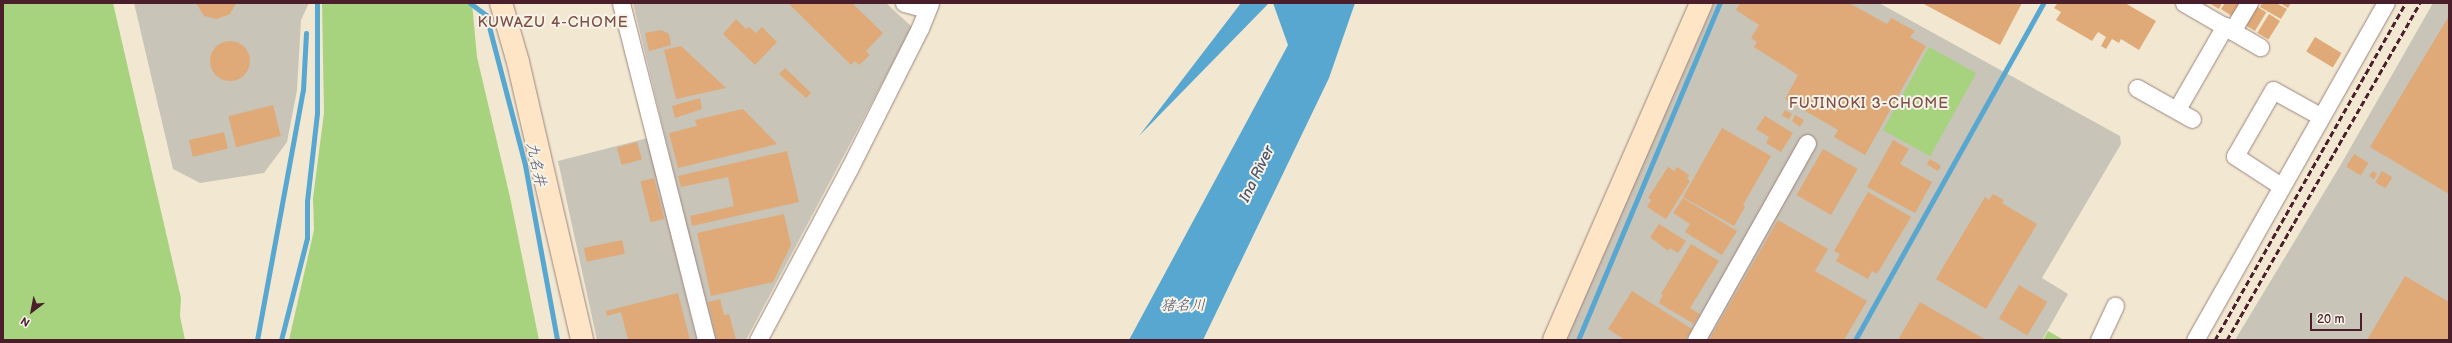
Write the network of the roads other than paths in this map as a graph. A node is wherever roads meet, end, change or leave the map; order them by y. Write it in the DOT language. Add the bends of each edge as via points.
graph roads {
  1 [pos="501,3"];
  2 [pos="621,3"];
  3 [pos="904,3"];
  4 [pos="1701,3"];
  5 [pos="2184,3"];
  6 [pos="2249,3"];
  7 [pos="2386,3"];
  8 [pos="928,6"];
  9 [pos="2228,28"];
  10 [pos="2260,48"];
  11 [pos="2137,88"];
  12 [pos="2177,109"];
  13 [pos="2320,116"];
  14 [pos="2192,119"];
  15 [pos="1807,143"];
  16 [pos="2281,186"];
  17 [pos="2115,306"];
  18 [pos="582,340"];
  19 [pos="706,340"];
  20 [pos="758,340"];
  21 [pos="1554,340"];
  22 [pos="1696,340"];
  23 [pos="2099,340"];
  24 [pos="2194,340"];
  1 -- 18 [label="street" via="518,62"];
  2 -- 19 [label="street"];
  3 -- 8 [label="street"];
  4 -- 21 [label="street"];
  5 -- 9 [label="street"];
  6 -- 9 [label="street"];
  7 -- 13 [label="street"];
  8 -- 20 [label="street" via="920,28 867,134"];
  9 -- 10 [label="street"];
  9 -- 12 [label="street"];
  11 -- 12 [label="street"];
  12 -- 14 [label="street"];
  13 -- 16 [label="street"];
  13 -- 16 [label="street" via="2273,90 2235,156"];
  15 -- 22 [label="street"];
  16 -- 24 [label="street"];
  17 -- 23 [label="street"];
}
